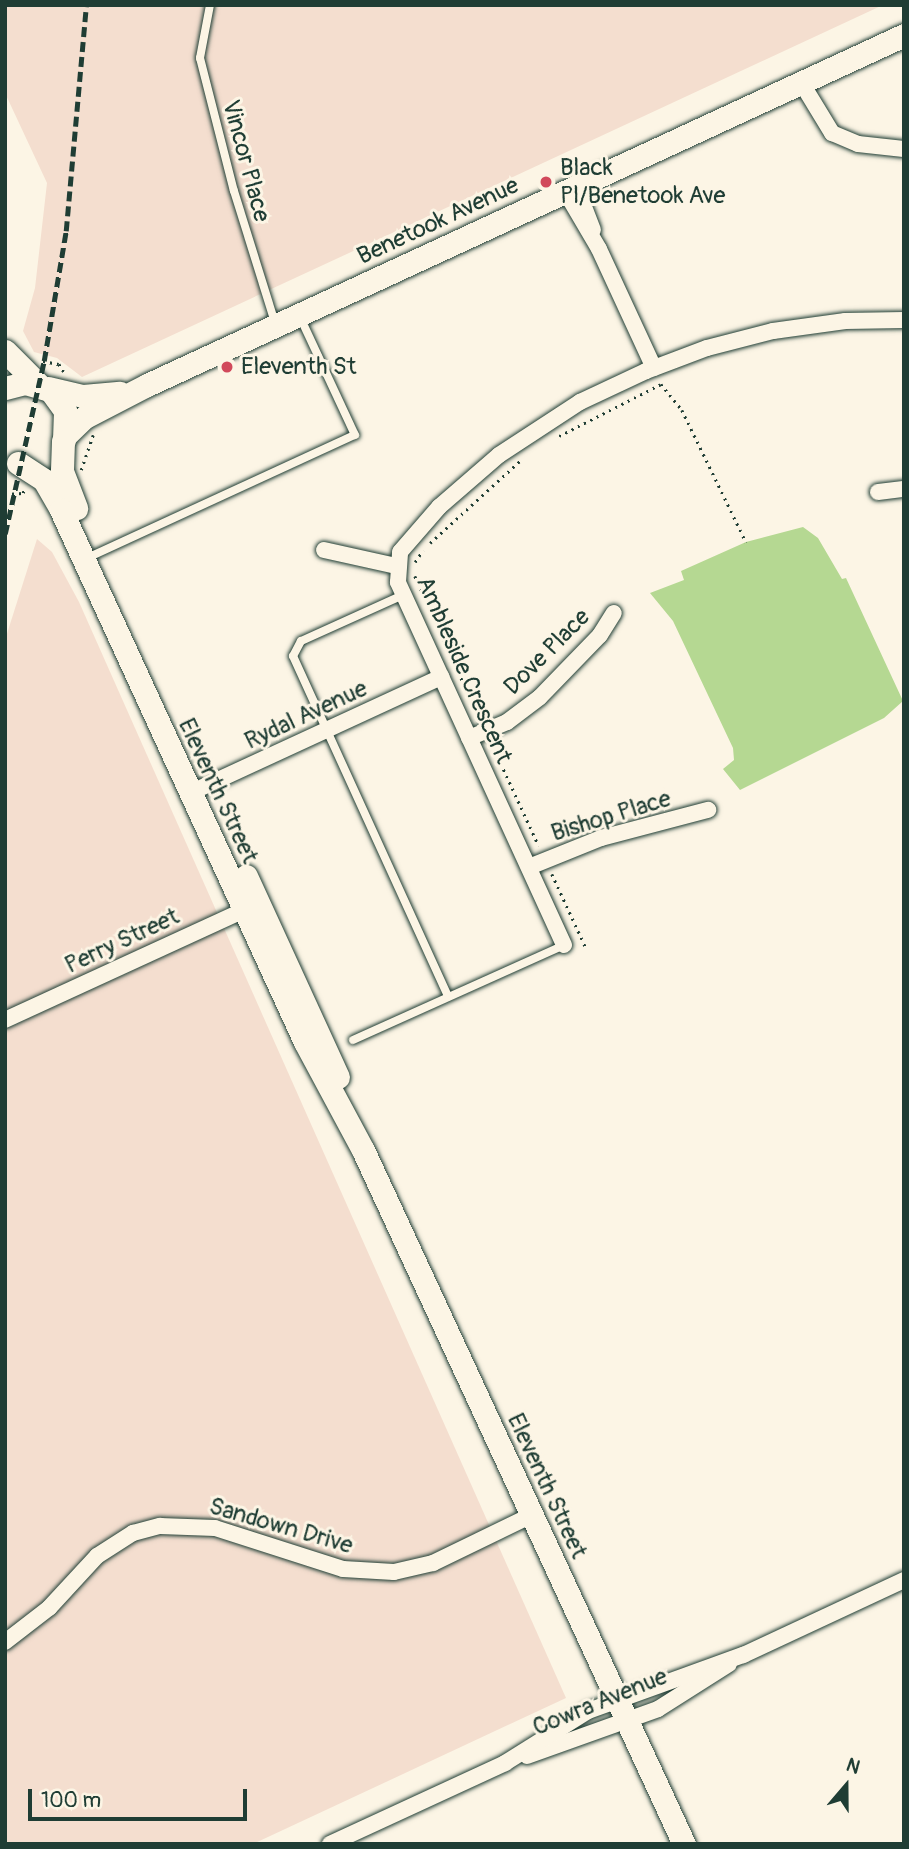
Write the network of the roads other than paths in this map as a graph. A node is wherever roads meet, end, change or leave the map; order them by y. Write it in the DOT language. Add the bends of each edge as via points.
graph roads {
  1 [pos="210,5"];
  2 [pos="904,35"];
  3 [pos="801,82"];
  4 [pos="904,149"];
  5 [pos="570,188"];
  6 [pos="299,314"];
  7 [pos="904,320"];
  8 [pos="276,325"];
  9 [pos="5,351"];
  10 [pos="654,368"];
  11 [pos="147,385"];
  12 [pos="42,386"];
  13 [pos="5,388"];
  14 [pos="64,439"];
  15 [pos="11,462"];
  16 [pos="904,489"];
  17 [pos="878,492"];
  18 [pos="324,550"];
  19 [pos="89,556"];
  20 [pos="396,566"];
  21 [pos="403,595"];
  22 [pos="614,612"];
  23 [pos="441,677"];
  24 [pos="326,731"];
  25 [pos="470,738"];
  26 [pos="197,790"];
  27 [pos="708,810"];
  28 [pos="529,867"];
  29 [pos="251,906"];
  30 [pos="564,945"];
  31 [pos="448,996"];
  32 [pos="5,1020"];
  33 [pos="353,1040"];
  34 [pos="532,1515"];
  35 [pos="904,1580"];
  36 [pos="5,1643"];
  37 [pos="743,1655"];
  38 [pos="622,1710"];
  39 [pos="505,1763"];
  40 [pos="330,1844"];
  41 [pos="684,1844"];
  1 -- 8 [label="lane, Vincor Place" via="200,58 248,240"];
  2 -- 3 [label="street, Benetook Avenue"];
  3 -- 4 [label="street" via="832,133 858,144"];
  3 -- 5 [label="street, Benetook Avenue"];
  5 -- 6 [label="street, Benetook Avenue"];
  5 -- 10 [label="street"];
  6 -- 8 [label="street, Benetook Avenue"];
  6 -- 19 [label="lane" via="355,435"];
  7 -- 10 [label="street, Ambleside Crescent" via="845,321 773,331"];
  8 -- 11 [label="street, Benetook Avenue"];
  9 -- 12 [label="street"];
  10 -- 20 [label="street, Ambleside Crescent" via="580,402 499,455 421,525 405,544"];
  11 -- 12 [label="street, Benetook Avenue" via="90,397"];
  11 -- 14 [label="street, Benetook Avenue" via="85,417"];
  12 -- 13 [label="street" via="19,383"];
  12 -- 14 [label="street, Eleventh Street" via="63,405"];
  14 -- 15 [label="street, Benetook Avenue" via="44,460"];
  14 -- 19 [label="street, Eleventh Street" via="63,476"];
  15 -- 19 [label="street, Eleventh Street" via="49,487"];
  16 -- 17 [label="street"];
  18 -- 20 [label="street"];
  19 -- 26 [label="street, Eleventh Street"];
  20 -- 21 [label="street, Ambleside Crescent"];
  21 -- 23 [label="street, Ambleside Crescent"];
  21 -- 24 [label="lane" via="297,645 294,663"];
  22 -- 25 [label="street, Dove Place" via="600,635 540,696"];
  23 -- 24 [label="street, Rydal Avenue"];
  23 -- 25 [label="street, Ambleside Crescent"];
  24 -- 26 [label="street, Rydal Avenue"];
  24 -- 31 [label="lane"];
  25 -- 28 [label="street, Ambleside Crescent"];
  26 -- 29 [label="street, Eleventh Street"];
  27 -- 28 [label="street, Bishop Place" via="601,838"];
  28 -- 30 [label="street, Ambleside Crescent"];
  29 -- 32 [label="street, Perry Street"];
  29 -- 34 [label="street, Eleventh Street" via="334,1067 363,1150"];
  30 -- 31 [label="lane"];
  31 -- 33 [label="lane"];
  34 -- 36 [label="street, Sandown Drive" via="433,1563 394,1572 343,1569 215,1528 160,1526 133,1533 97,1556 49,1608"];
  34 -- 38 [label="street, Eleventh Street"];
  35 -- 37 [label="street, Cowra Avenue"];
  37 -- 38 [label="street, Cowra Avenue"];
  37 -- 38 [label="street, Cowra Avenue" via="658,1709"];
  38 -- 39 [label="street, Cowra Avenue"];
  38 -- 39 [label="street, Cowra Avenue" via="588,1711"];
  38 -- 41 [label="street, Eleventh Street"];
  39 -- 40 [label="street, Cowra Avenue"];
}
